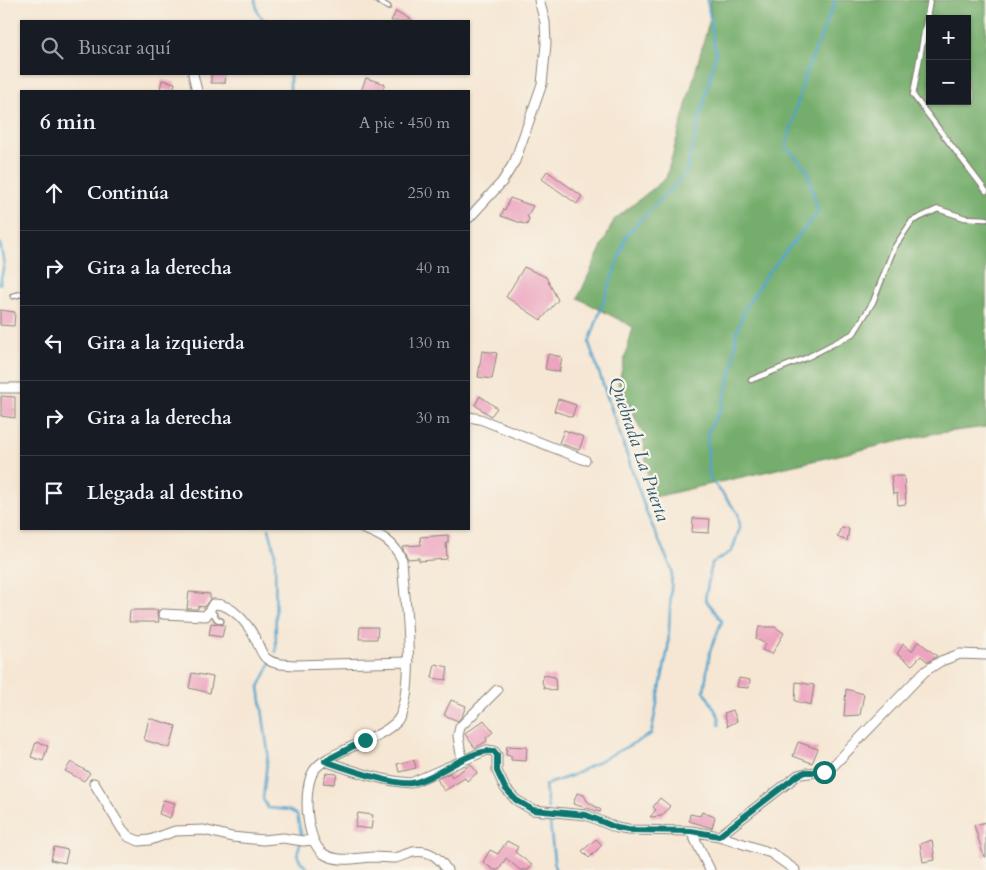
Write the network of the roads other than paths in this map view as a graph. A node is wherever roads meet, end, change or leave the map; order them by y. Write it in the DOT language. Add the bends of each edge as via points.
graph roads {
  1 [pos="377,0"];
  2 [pos="539,0"];
  3 [pos="930,0"];
  4 [pos="388,7"];
  5 [pos="193,75"];
  6 [pos="197,90"];
  7 [pos="986,191"];
  8 [pos="470,217"];
  9 [pos="986,219"];
  10 [pos="20,294"];
  11 [pos="13,296"];
  12 [pos="751,380"];
  13 [pos="0,388"];
  14 [pos="20,388"];
  15 [pos="470,417"];
  16 [pos="585,460"];
  17 [pos="367,530"];
  18 [pos="210,609"];
  19 [pos="163,614"];
  20 [pos="222,621"];
  21 [pos="986,655"];
  22 [pos="409,662"];
  23 [pos="497,690"];
  24 [pos="462,760"];
  25 [pos="325,761"];
  26 [pos="94,783"];
  27 [pos="691,831"];
  28 [pos="719,836"];
  29 [pos="313,840"];
  30 [pos="793,869"];
  31 [pos="447,870"];
  32 [pos="710,870"];
  1 -- 4 [label="lane"];
  2 -- 8 [label="street" via="546,44 542,84 515,160 502,182"];
  3 -- 7 [label="lane" via="913,95"];
  5 -- 6 [label="street"];
  9 -- 12 [label="lane" via="965,218 938,209 912,221 894,248 873,302 854,333 806,358"];
  10 -- 11 [label="lane"];
  13 -- 14 [label="street"];
  15 -- 16 [label="street"];
  17 -- 22 [label="street" via="382,536 397,549 402,560"];
  18 -- 19 [label="street" via="206,616"];
  18 -- 20 [label="lane"];
  18 -- 22 [label="street" via="216,604 241,618 265,658 276,664"];
  21 -- 28 [label="street" via="960,654 924,672 831,768 798,775"];
  22 -- 25 [label="street" via="404,706 397,720"];
  23 -- 24 [label="street" via="460,727 458,736"];
  24 -- 25 [label="street" via="411,783"];
  24 -- 27 [label="street" via="487,750 494,751 497,771 505,788 516,800 533,810 586,815 628,830"];
  25 -- 29 [label="street" via="310,778 308,790 308,816"];
  26 -- 29 [label="street" via="122,829 139,841 175,831 204,830 263,840"];
  27 -- 28 [label="street"];
  27 -- 32 [label="street"];
  28 -- 30 [label="street" via="771,853"];
  29 -- 31 [label="street" via="322,853 333,858 397,858 414,852 429,852 441,860"];
}
